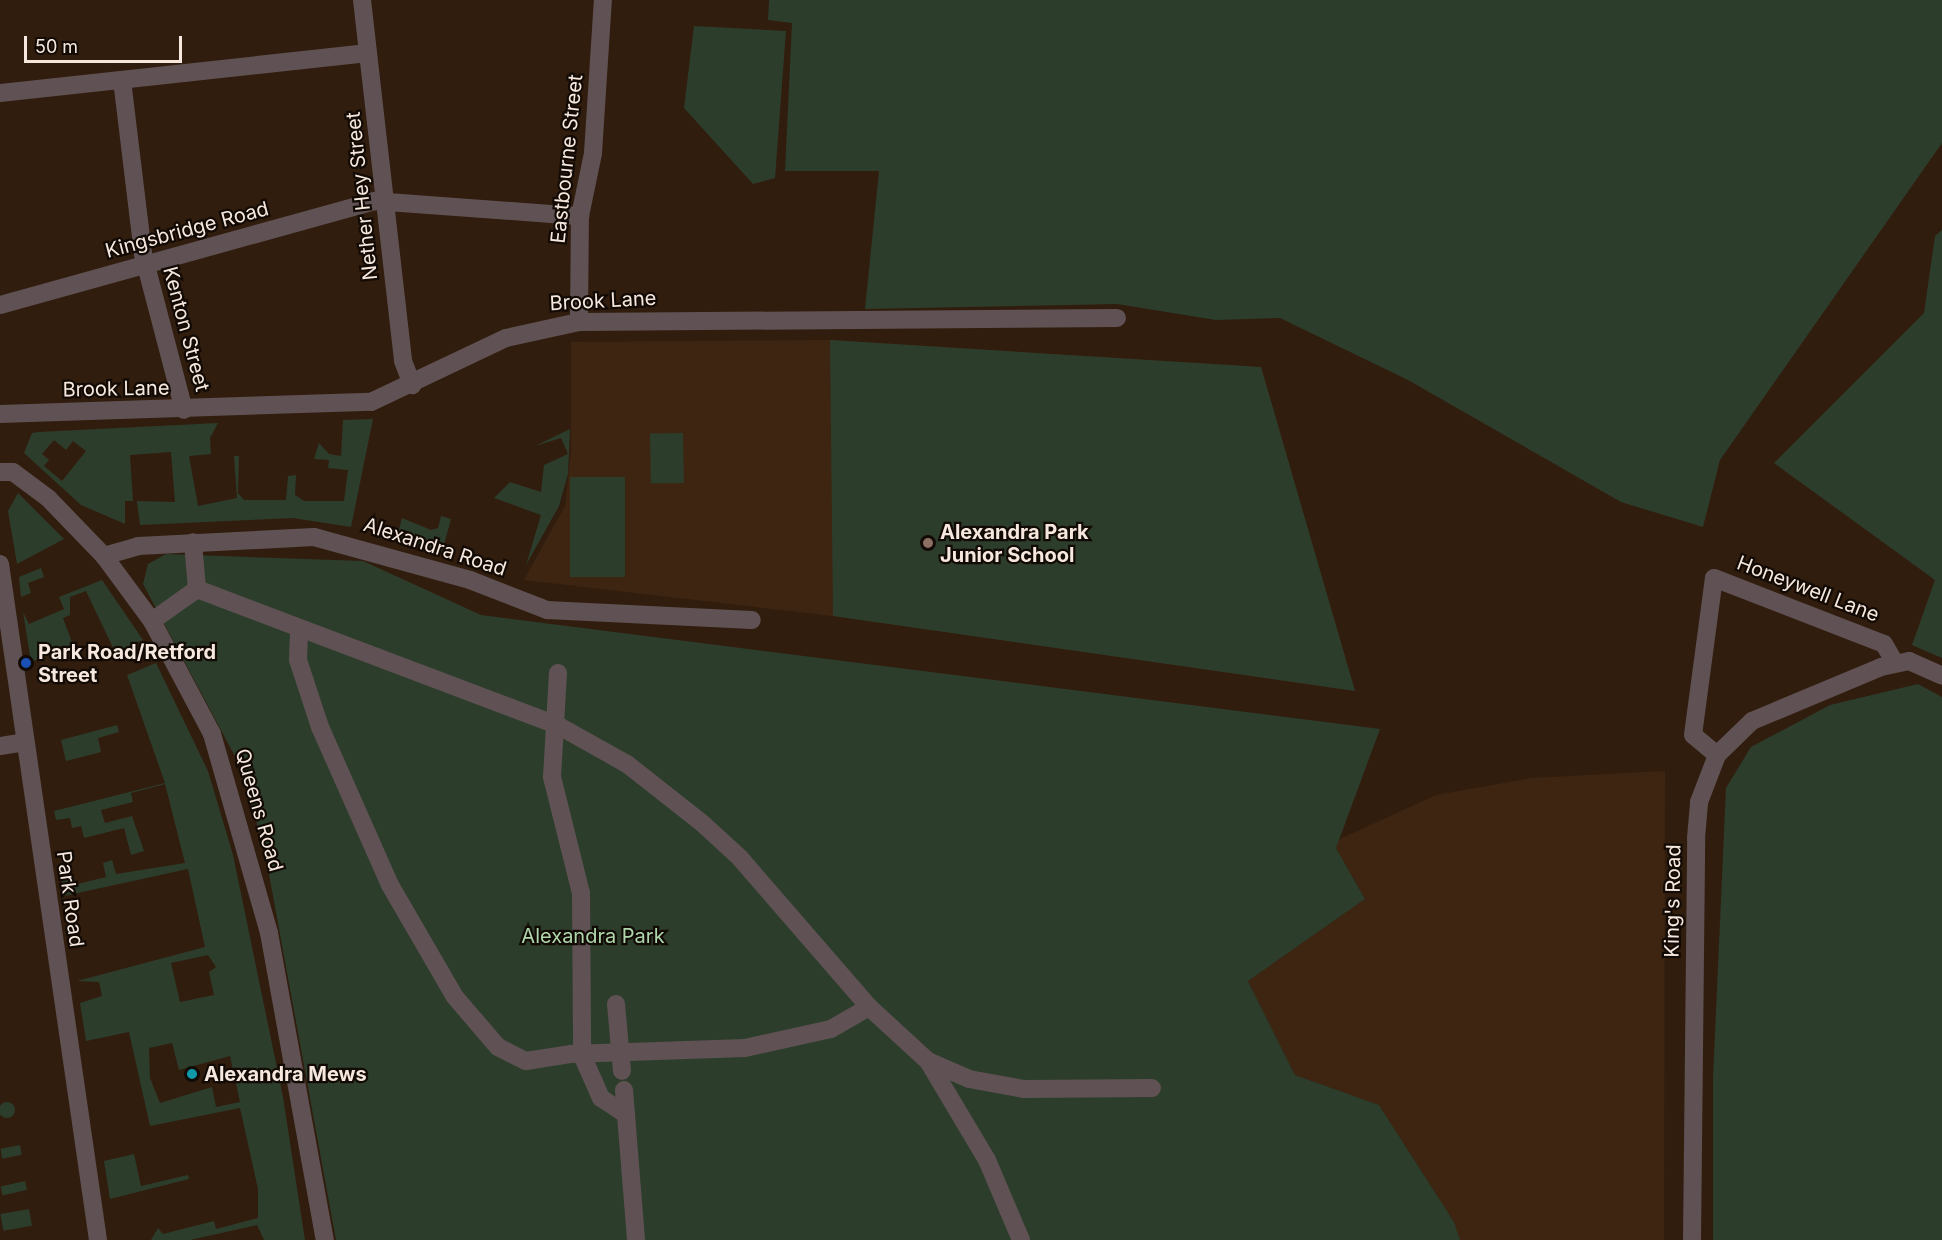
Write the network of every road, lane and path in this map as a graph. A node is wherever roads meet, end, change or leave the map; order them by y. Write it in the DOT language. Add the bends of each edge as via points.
graph roads {
  1 [pos="362,0"];
  2 [pos="603,0"];
  3 [pos="368,53"];
  4 [pos="122,80"];
  5 [pos="0,93"];
  6 [pos="385,202"];
  7 [pos="580,216"];
  8 [pos="146,266"];
  9 [pos="0,305"];
  10 [pos="1117,318"];
  11 [pos="579,322"];
  12 [pos="412,385"];
  13 [pos="184,411"];
  14 [pos="0,414"];
  15 [pos="0,472"];
  16 [pos="193,542"];
  17 [pos="104,556"];
  18 [pos="0,564"];
  19 [pos="197,589"];
  20 [pos="752,620"];
  21 [pos="152,621"];
  22 [pos="298,632"];
  23 [pos="1895,663"];
  24 [pos="558,673"];
  25 [pos="1942,676"];
  26 [pos="559,726"];
  27 [pos="24,742"];
  28 [pos="0,746"];
  29 [pos="1716,755"];
  30 [pos="616,1004"];
  31 [pos="870,1007"];
  32 [pos="621,1052"];
  33 [pos="582,1055"];
  34 [pos="928,1061"];
  35 [pos="622,1071"];
  36 [pos="1152,1088"];
  37 [pos="624,1090"];
  38 [pos="626,1113"];
  39 [pos="98,1240"];
  40 [pos="324,1240"];
  41 [pos="636,1240"];
  42 [pos="1021,1240"];
  43 [pos="1692,1240"];
  1 -- 3 [label="street, Nether Hey Street"];
  2 -- 7 [label="street, Eastbourne Street" via="593,153"];
  3 -- 4 [label="street"];
  3 -- 6 [label="street, Nether Hey Street"];
  4 -- 5 [label="street"];
  4 -- 8 [label="street, Kenton Street"];
  6 -- 7 [label="street, Kingsbridge Road"];
  6 -- 8 [label="street, Kingsbridge Road"];
  6 -- 12 [label="street, Nether Hey Street" via="403,361"];
  7 -- 11 [label="street, Eastbourne Street"];
  8 -- 9 [label="street, Kingsbridge Road"];
  8 -- 13 [label="street, Kenton Street"];
  10 -- 11 [label="street, Brook Lane"];
  11 -- 12 [label="street, Brook Lane" via="506,338"];
  12 -- 13 [label="street, Brook Lane" via="371,402"];
  13 -- 14 [label="street, Brook Lane"];
  15 -- 17 [label="street, Queens Road" via="13,472 48,498"];
  16 -- 17 [label="street, Alexandra Road" via="111,550"];
  16 -- 19 [label="street"];
  16 -- 20 [label="street, Alexandra Road" via="314,537 353,543 470,580 547,610"];
  17 -- 21 [label="street, Queens Road"];
  18 -- 27 [label="street, Park Road"];
  19 -- 21 [label="street"];
  19 -- 22 [label="street"];
  21 -- 40 [label="street, Queens Road" via="227,773 269,933"];
  22 -- 26 [label="street"];
  22 -- 33 [label="street" via="298,660 347,796 425,952 455,997 498,1047 526,1061"];
  23 -- 25 [label="street" via="1909,661"];
  23 -- 29 [label="street" via="1760,716"];
  23 -- 29 [label="street, Honeywell Lane" via="1884,644 1714,578 1693,735"];
  24 -- 26 [label="street"];
  26 -- 31 [label="street" via="627,764 702,823 740,858"];
  26 -- 33 [label="street" via="552,777 581,893"];
  27 -- 28 [label="street"];
  27 -- 39 [label="street, Park Road"];
  29 -- 43 [label="street, King's Road" via="1699,802 1696,838"];
  30 -- 32 [label="street"];
  31 -- 32 [label="street" via="831,1029 745,1048"];
  31 -- 34 [label="street"];
  32 -- 33 [label="street"];
  32 -- 35 [label="street"];
  33 -- 38 [label="street" via="601,1098"];
  34 -- 36 [label="street" via="969,1079 1024,1089"];
  34 -- 42 [label="street" via="982,1151"];
  37 -- 38 [label="street"];
  38 -- 41 [label="street"];
}
